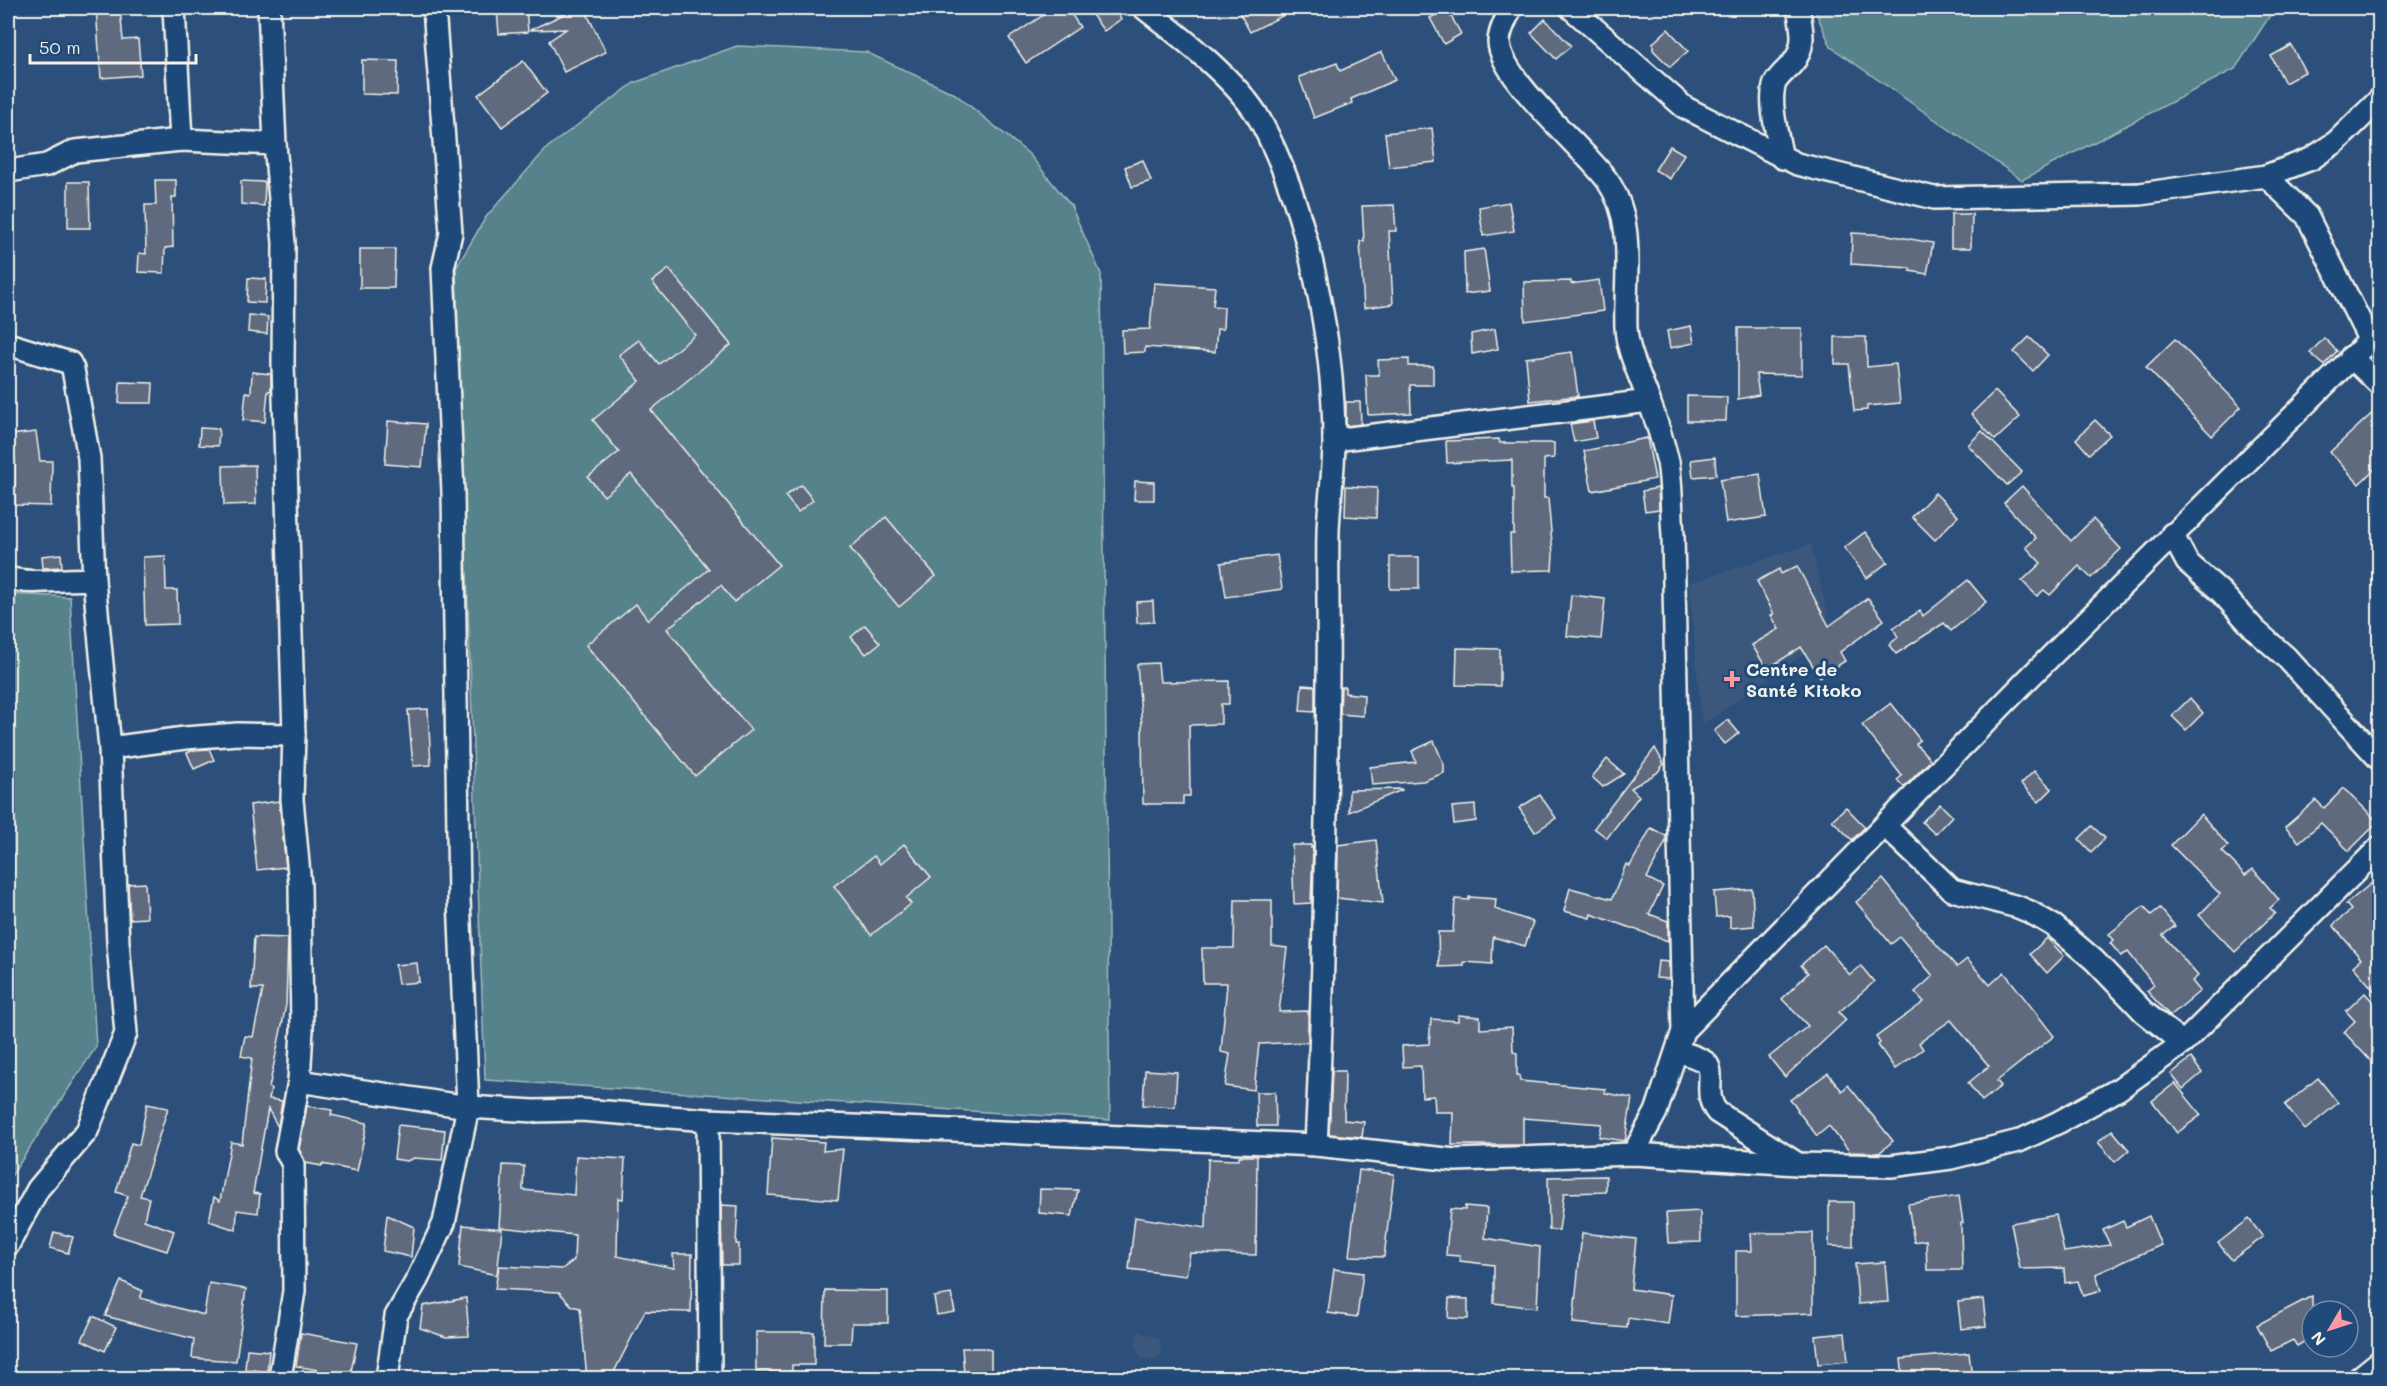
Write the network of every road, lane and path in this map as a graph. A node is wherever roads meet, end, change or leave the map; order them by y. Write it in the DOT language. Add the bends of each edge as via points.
graph roads {
  1 [pos="174,8"];
  2 [pos="269,8"];
  3 [pos="434,8"];
  4 [pos="1144,8"];
  5 [pos="1511,8"];
  6 [pos="1571,8"];
  7 [pos="1797,8"];
  8 [pos="2379,99"];
  9 [pos="181,140"];
  10 [pos="275,144"];
  11 [pos="1782,158"];
  12 [pos="8,171"];
  13 [pos="2266,176"];
  14 [pos="2374,335"];
  15 [pos="8,344"];
  16 [pos="2351,357"];
  17 [pos="2379,385"];
  18 [pos="1649,401"];
  19 [pos="1334,440"];
  20 [pos="2172,534"];
  21 [pos="8,578"];
  22 [pos="94,580"];
  23 [pos="294,735"];
  24 [pos="110,748"];
  25 [pos="2379,760"];
  26 [pos="1885,826"];
  27 [pos="2379,847"];
  28 [pos="1681,1041"];
  29 [pos="2183,1043"];
  30 [pos="299,1081"];
  31 [pos="468,1107"];
  32 [pos="708,1120"];
  33 [pos="1316,1146"];
  34 [pos="1633,1154"];
  35 [pos="1798,1164"];
  36 [pos="8,1245"];
  37 [pos="2379,1362"];
  38 [pos="280,1378"];
  39 [pos="387,1378"];
  40 [pos="710,1378"];
  41 [pos="2359,1378"];
  1 -- 9 [label="street"];
  2 -- 10 [label="street"];
  3 -- 31 [label="street" via="451,233 443,268 453,493 459,899"];
  4 -- 19 [label="street" via="1243,95 1273,145 1299,215 1318,290 1328,350"];
  5 -- 18 [label="street" via="1499,38 1507,66 1607,181 1622,210 1626,329"];
  6 -- 11 [label="street" via="1684,107"];
  7 -- 11 [label="street" via="1803,31 1801,48 1796,60 1776,82 1773,98"];
  8 -- 13 [label="street" via="2336,142 2311,159"];
  9 -- 10 [label="street"];
  9 -- 12 [label="street" via="75,151 48,165"];
  10 -- 23 [label="street" via="284,243 283,363"];
  11 -- 13 [label="street" via="1934,198 2140,195"];
  13 -- 14 [label="street" via="2307,216"];
  14 -- 16 [label="street"];
  15 -- 22 [label="street" via="64,360 73,369 89,458"];
  16 -- 17 [label="street"];
  16 -- 20 [label="street"];
  18 -- 19 [label="street"];
  18 -- 28 [label="street" via="1668,463 1673,534"];
  19 -- 33 [label="street" via="1328,530 1326,864"];
  20 -- 25 [label="street" via="2187,562 2286,657"];
  20 -- 26 [label="street"];
  21 -- 22 [label="street" via="34,582"];
  22 -- 24 [label="street"];
  23 -- 24 [label="street" via="238,734"];
  23 -- 30 [label="street" via="292,799 300,885"];
  24 -- 36 [label="street" via="126,1037 87,1131 38,1189"];
  26 -- 28 [label="street"];
  26 -- 29 [label="street" via="1952,890 2018,907 2054,926 2094,960 2144,1012"];
  27 -- 29 [label="street"];
  28 -- 34 [label="street" via="1656,1112"];
  28 -- 35 [label="street" via="1708,1066 1709,1098 1717,1112"];
  29 -- 35 [label="street" via="2119,1089 2019,1140 1951,1158 1891,1166"];
  30 -- 31 [label="street"];
  30 -- 38 [label="street" via="286,1150 293,1164 294,1291"];
  31 -- 32 [label="street" via="534,1112 581,1110"];
  31 -- 39 [label="street" via="444,1223 396,1316"];
  32 -- 33 [label="street"];
  32 -- 40 [label="street"];
  33 -- 34 [label="street" via="1455,1160"];
  34 -- 35 [label="street"];
  37 -- 41 [label="street"];
}
